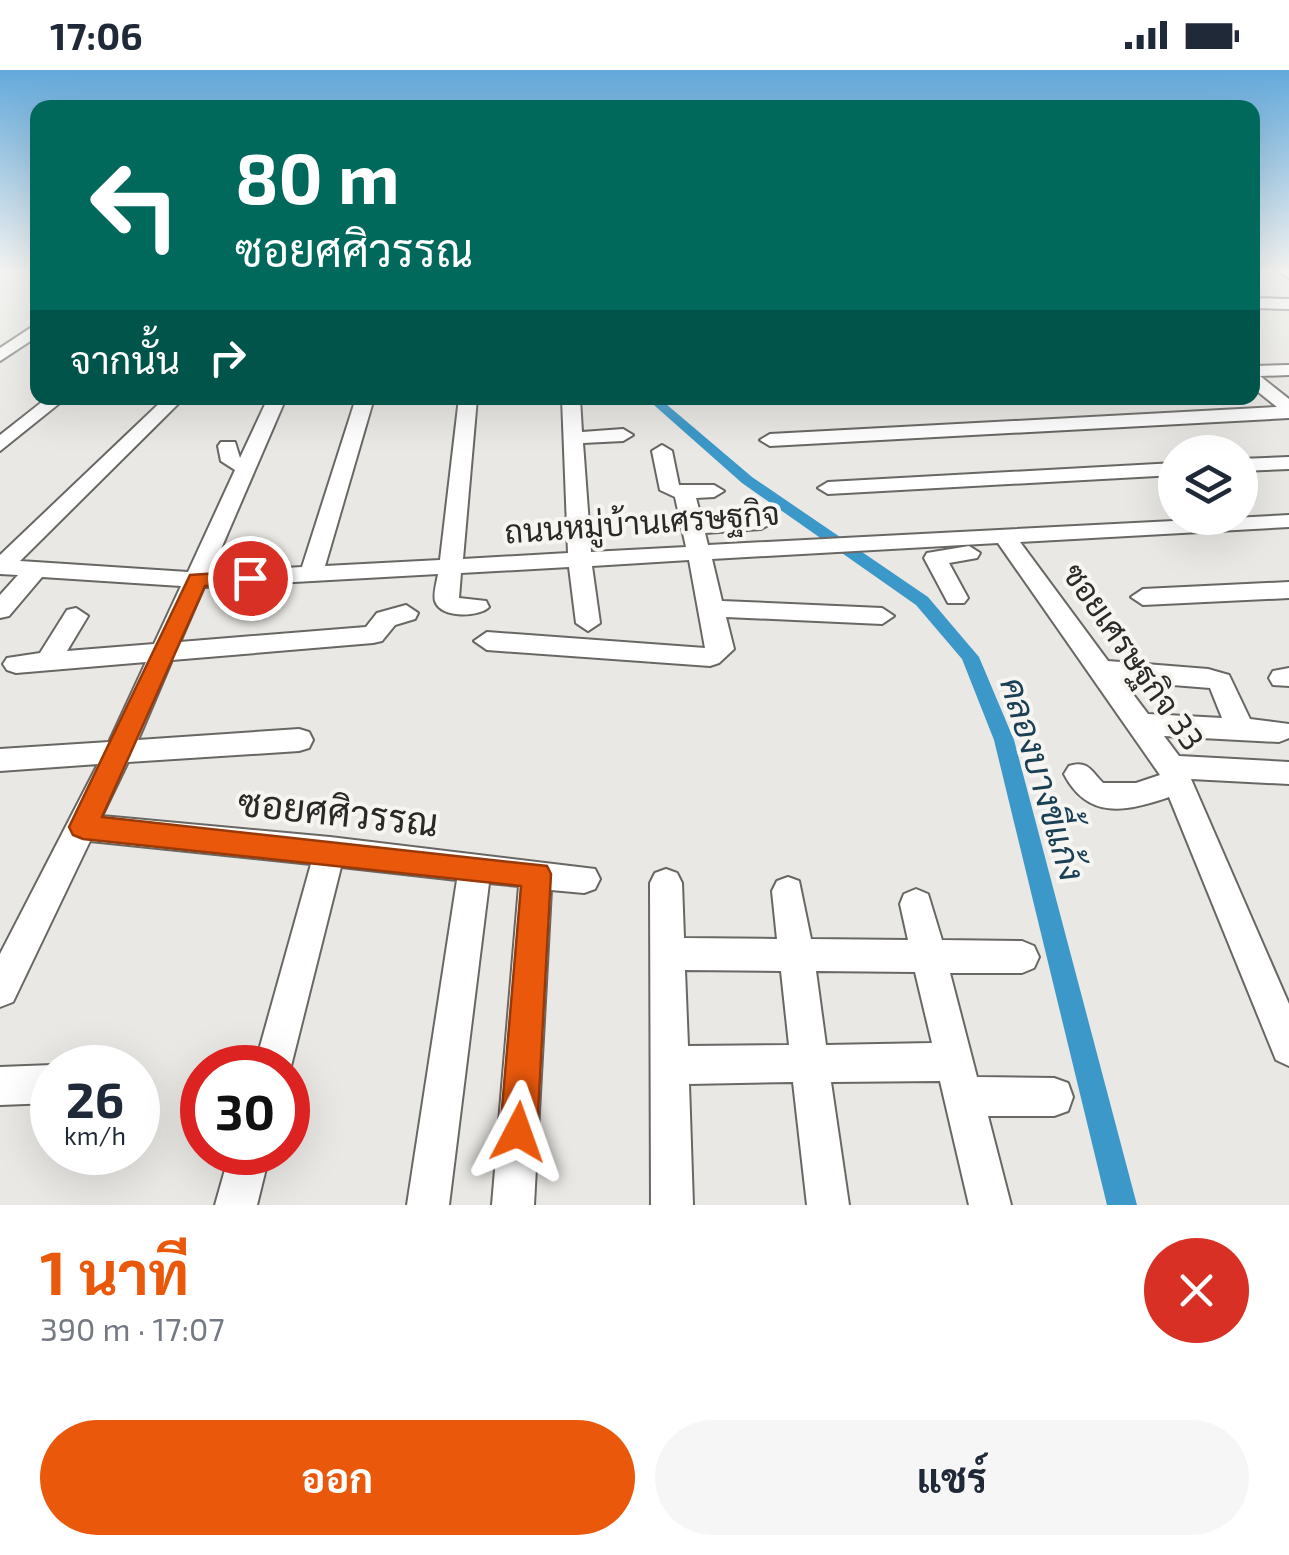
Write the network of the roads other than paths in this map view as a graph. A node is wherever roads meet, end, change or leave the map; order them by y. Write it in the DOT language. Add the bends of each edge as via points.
graph roads {
  1 [pos="30,334"];
  2 [pos="3,352"];
  3 [pos="1289,370"];
  4 [pos="1260,374"];
  5 [pos="1260,383"];
  6 [pos="49,405"];
  7 [pos="168,405"];
  8 [pos="274,405"];
  9 [pos="363,405"];
  10 [pos="467,405"];
  11 [pos="572,405"];
  12 [pos="1289,410"];
  13 [pos="1289,426"];
  14 [pos="1168,433"];
  15 [pos="623,435"];
  16 [pos="574,438"];
  17 [pos="770,440"];
  18 [pos="0,445"];
  19 [pos="228,446"];
  20 [pos="662,451"];
  21 [pos="1289,462"];
  22 [pos="1258,464"];
  23 [pos="246,468"];
  24 [pos="1158,470"];
  25 [pos="828,488"];
  26 [pos="714,491"];
  27 [pos="684,492"];
  28 [pos="1289,521"];
  29 [pos="761,523"];
  30 [pos="695,540"];
  31 [pos="1008,542"];
  32 [pos="580,560"];
  33 [pos="1,567"];
  34 [pos="451,568"];
  35 [pos="36,570"];
  36 [pos="312,576"];
  37 [pos="198,580"];
  38 [pos="1289,590"];
  39 [pos="1143,597"];
  40 [pos="956,598"];
  41 [pos="477,607"];
  42 [pos="712,608"];
  43 [pos="0,610"];
  44 [pos="406,612"];
  45 [pos="76,616"];
  46 [pos="882,616"];
  47 [pos="588,623"];
  48 [pos="486,640"];
  49 [pos="164,650"];
  50 [pos="48,661"];
  51 [pos="16,664"];
  52 [pos="1101,670"];
  53 [pos="1140,724"];
  54 [pos="1241,729"];
  55 [pos="1279,730"];
  56 [pos="298,740"];
  57 [pos="118,753"];
  58 [pos="0,760"];
  59 [pos="1289,773"];
  60 [pos="1079,774"];
  61 [pos="1174,774"];
  62 [pos="83,827"];
  63 [pos="330,850"];
  64 [pos="475,868"];
  65 [pos="536,874"];
  66 [pos="584,879"];
  67 [pos="666,883"];
  68 [pos="788,891"];
  69 [pos="916,904"];
  70 [pos="667,954"];
  71 [pos="795,956"];
  72 [pos="929,956"];
  73 [pos="1022,957"];
  74 [pos="0,990"];
  75 [pos="278,1045"];
  76 [pos="1289,1047"];
  77 [pos="811,1062"];
  78 [pos="669,1065"];
  79 [pos="960,1079"];
  80 [pos="30,1085"];
  81 [pos="0,1086"];
  82 [pos="1054,1097"];
  83 [pos="244,1175"];
  84 [pos="236,1205"];
  85 [pos="428,1205"];
  86 [pos="513,1205"];
  87 [pos="672,1205"];
  88 [pos="828,1205"];
  89 [pos="990,1205"];
  1 -- 2 [label="street"];
  3 -- 4 [label="street"];
  5 -- 12 [label="street"];
  6 -- 18 [label="street"];
  7 -- 33 [label="street"];
  8 -- 23 [label="street"];
  9 -- 36 [label="street"];
  10 -- 34 [label="street"];
  11 -- 16 [label="street"];
  12 -- 17 [label="street"];
  13 -- 14 [label="street"];
  15 -- 16 [label="street"];
  16 -- 32 [label="street"];
  19 -- 23 [label="street" via="231,461"];
  20 -- 27 [label="street" via="670,490"];
  21 -- 22 [label="street"];
  23 -- 37 [label="street"];
  24 -- 25 [label="street"];
  26 -- 27 [label="street"];
  27 -- 30 [label="street"];
  28 -- 31 [label="street, ถนนหมู่บ้านเศรษฐกิจ"];
  29 -- 30 [label="street"];
  30 -- 31 [label="street, ถนนหมู่บ้านเศรษฐกิจ"];
  30 -- 32 [label="street, ถนนหมู่บ้านเศรษฐกิจ"];
  30 -- 42 [label="street"];
  31 -- 40 [label="street" via="935,558"];
  31 -- 52 [label="street, ซอยเศรษฐกิจ 33"];
  32 -- 34 [label="street, ถนนหมู่บ้านเศรษฐกิจ"];
  32 -- 47 [label="street"];
  33 -- 35 [label="street, ถนนหมู่บ้านเศรษฐกิจ"];
  34 -- 36 [label="street, ถนนหมู่บ้านเศรษฐกิจ"];
  34 -- 41 [label="street" via="447,600"];
  35 -- 37 [label="street, ถนนหมู่บ้านเศรษฐกิจ"];
  35 -- 43 [label="street"];
  36 -- 37 [label="street, ถนนหมู่บ้านเศรษฐกิจ"];
  37 -- 49 [label="street"];
  38 -- 39 [label="street"];
  42 -- 46 [label="street"];
  42 -- 48 [label="street" via="721,649 710,657"];
  44 -- 49 [label="street" via="386,619 373,635"];
  45 -- 50 [label="street"];
  49 -- 50 [label="street"];
  49 -- 57 [label="street"];
  50 -- 51 [label="street"];
  52 -- 53 [label="street, ซอยเศรษฐกิจ 33"];
  52 -- 54 [label="street" via="1220,682"];
  53 -- 54 [label="street"];
  53 -- 61 [label="street, ซอยเศรษฐกิจ 33"];
  54 -- 55 [label="street"];
  56 -- 57 [label="street"];
  57 -- 58 [label="street"];
  57 -- 62 [label="street"];
  59 -- 61 [label="street"];
  60 -- 61 [label="street" via="1100,795 1137,796"];
  61 -- 76 [label="street, ซอยเศรษฐกิจ 33"];
  62 -- 63 [label="street, ซอยศศิวรรณ"];
  62 -- 74 [label="street"];
  63 -- 64 [label="street, ซอยศศิวรรณ"];
  63 -- 75 [label="street"];
  64 -- 65 [label="street, ซอยศศิวรรณ"];
  64 -- 85 [label="street"];
  65 -- 66 [label="street, ซอยศศิวรรณ"];
  65 -- 86 [label="street"];
  67 -- 70 [label="street"];
  68 -- 71 [label="street"];
  69 -- 72 [label="street"];
  70 -- 71 [label="street"];
  70 -- 78 [label="street"];
  71 -- 72 [label="street"];
  71 -- 77 [label="street"];
  72 -- 73 [label="street"];
  72 -- 79 [label="street"];
  77 -- 78 [label="street"];
  77 -- 79 [label="street"];
  77 -- 88 [label="street"];
  78 -- 87 [label="street"];
  79 -- 82 [label="street"];
  79 -- 89 [label="street"];
  80 -- 81 [label="street"];
  83 -- 84 [label="street"];
}
